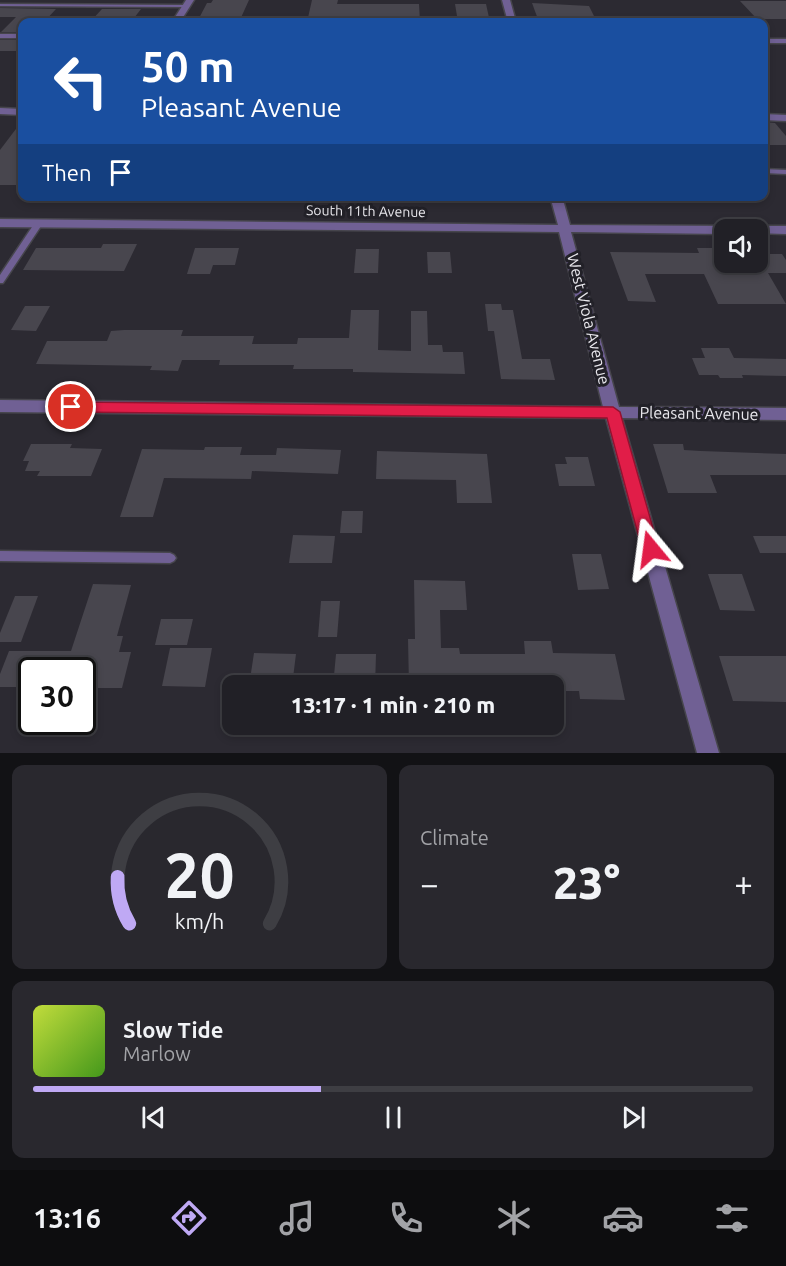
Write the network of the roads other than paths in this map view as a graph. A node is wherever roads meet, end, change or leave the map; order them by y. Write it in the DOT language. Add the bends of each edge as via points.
graph roads {
  1 [pos="506,0"];
  2 [pos="188,3"];
  3 [pos="0,5"];
  4 [pos="179,18"];
  5 [pos="511,18"];
  6 [pos="0,36"];
  7 [pos="18,36"];
  8 [pos="768,41"];
  9 [pos="786,41"];
  10 [pos="0,111"];
  11 [pos="18,112"];
  12 [pos="768,117"];
  13 [pos="786,118"];
  14 [pos="768,171"];
  15 [pos="786,172"];
  16 [pos="557,201"];
  17 [pos="0,223"];
  18 [pos="39,223"];
  19 [pos="565,228"];
  20 [pos="714,230"];
  21 [pos="768,230"];
  22 [pos="786,230"];
  23 [pos="0,281"];
  24 [pos="0,406"];
  25 [pos="613,412"];
  26 [pos="786,414"];
  27 [pos="0,556"];
  28 [pos="170,558"];
  29 [pos="708,753"];
  1 -- 5 [label="street"];
  2 -- 3 [label="lane"];
  2 -- 4 [label="street"];
  6 -- 7 [label="street"];
  8 -- 9 [label="street"];
  10 -- 11 [label="street"];
  12 -- 13 [label="street"];
  14 -- 15 [label="lane"];
  16 -- 19 [label="street, West Viola Avenue"];
  17 -- 18 [label="street, South 11th Avenue"];
  18 -- 19 [label="street, South 11th Avenue"];
  18 -- 23 [label="lane"];
  19 -- 20 [label="street, South 11th Avenue"];
  19 -- 25 [label="street, West Viola Avenue"];
  21 -- 22 [label="street"];
  24 -- 25 [label="street, Pleasant Avenue"];
  25 -- 26 [label="street, Pleasant Avenue"];
  25 -- 29 [label="street, West Viola Avenue"];
  27 -- 28 [label="lane"];
}
